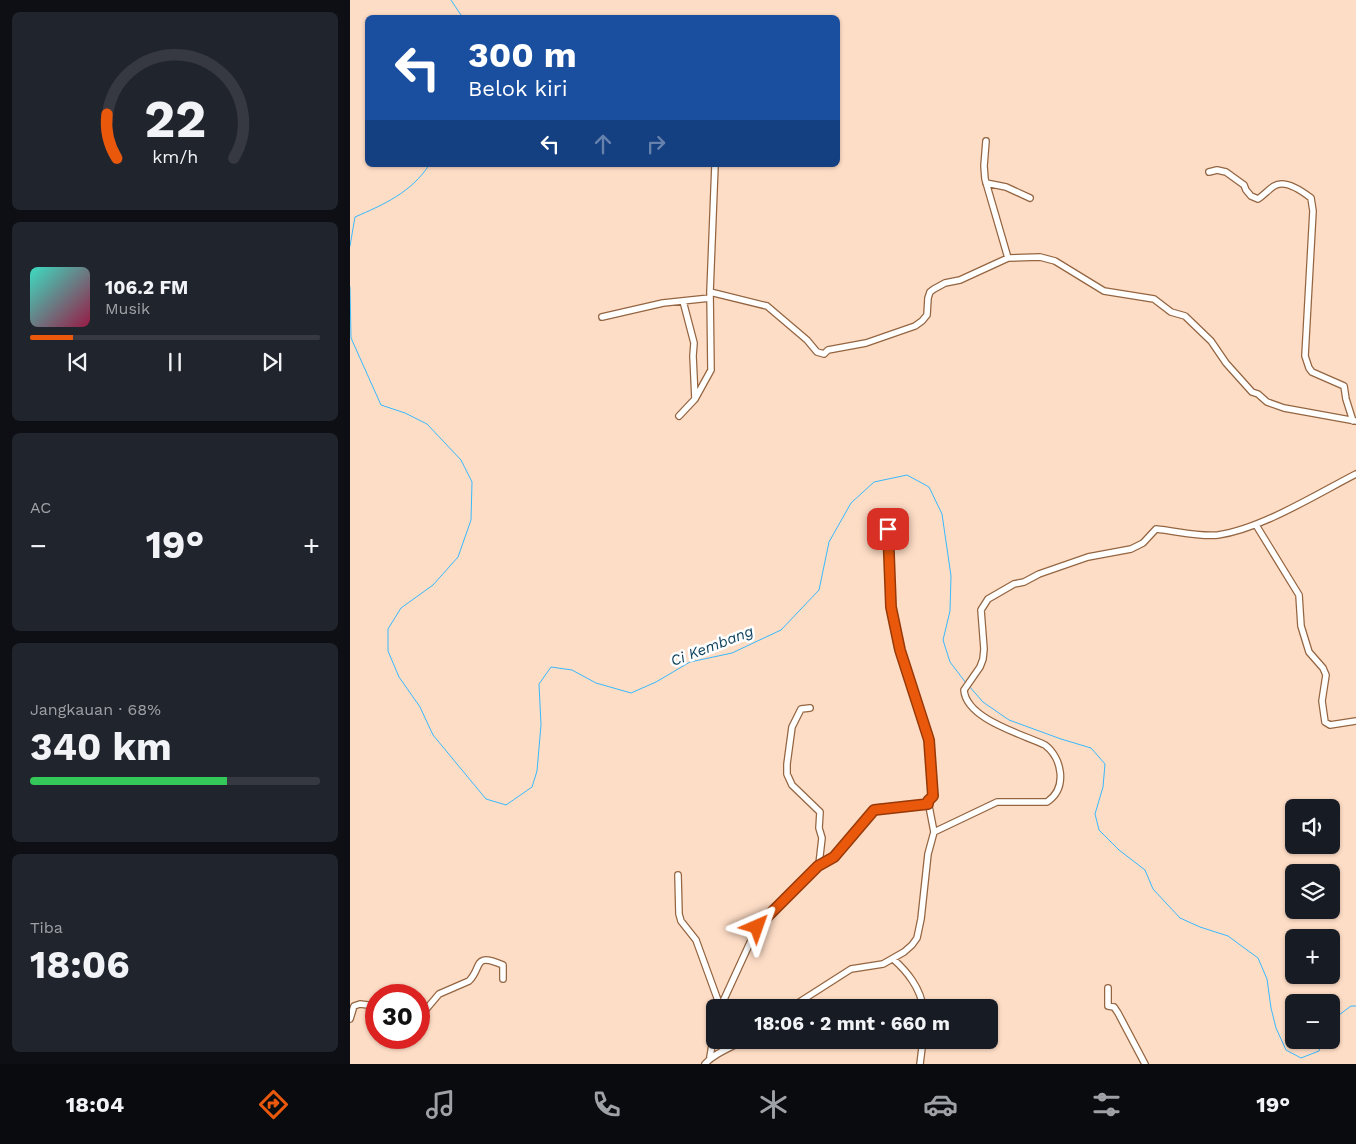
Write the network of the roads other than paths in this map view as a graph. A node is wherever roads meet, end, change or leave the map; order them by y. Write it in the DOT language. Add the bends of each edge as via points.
graph roads {
  1 [pos="986,141"];
  2 [pos="715,167"];
  3 [pos="1209,172"];
  4 [pos="986,183"];
  5 [pos="1030,198"];
  6 [pos="1008,258"];
  7 [pos="710,295"];
  8 [pos="683,301"];
  9 [pos="602,318"];
  10 [pos="696,399"];
  11 [pos="679,416"];
  12 [pos="1354,421"];
  13 [pos="1356,474"];
  14 [pos="888,513"];
  15 [pos="1256,525"];
  16 [pos="810,708"];
  17 [pos="1356,722"];
  18 [pos="928,804"];
  19 [pos="934,832"];
  20 [pos="820,864"];
  21 [pos="678,875"];
  22 [pos="893,959"];
  23 [pos="503,979"];
  24 [pos="1108,988"];
  25 [pos="717,999"];
  26 [pos="724,999"];
  27 [pos="804,999"];
  28 [pos="921,999"];
  29 [pos="365,1005"];
  30 [pos="430,1005"];
  31 [pos="350,1019"];
  32 [pos="711,1049"];
  33 [pos="729,1049"];
  34 [pos="922,1049"];
  35 [pos="710,1057"];
  36 [pos="705,1064"];
  37 [pos="920,1064"];
  38 [pos="1145,1064"];
  1 -- 4 [label="street"];
  2 -- 7 [label="street"];
  3 -- 12 [label="street" via="1226,172 1244,185 1251,196 1258,198 1282,184 1300,190 1310,198 1313,211 1306,356 1312,372 1344,386"];
  4 -- 5 [label="street" via="1006,187"];
  4 -- 6 [label="street"];
  6 -- 7 [label="street" via="934,288 928,298 926,315 915,326 866,343 828,350 824,354 817,352 808,340 767,306"];
  6 -- 12 [label="street" via="1051,259 1104,291 1156,300 1171,312 1186,316 1252,392 1267,402"];
  7 -- 8 [label="street"];
  7 -- 10 [label="street" via="711,370"];
  8 -- 9 [label="street" via="656,304"];
  8 -- 10 [label="street" via="694,343"];
  10 -- 11 [label="street"];
  13 -- 15 [label="street"];
  14 -- 18 [label="street" via="891,607 900,650 930,743 933,796"];
  15 -- 17 [label="street" via="1299,595 1301,626 1309,652 1326,675 1322,701 1325,722 1330,725"];
  15 -- 19 [label="street" via="1218,535 1156,530 1131,549 1088,557 1039,574 988,599 981,615 983,659 964,690 967,703 978,714 1052,751 1060,767 1059,786 1054,797 1047,802 997,802"];
  16 -- 20 [label="street" via="800,710 792,727 786,769 792,785 820,812"];
  18 -- 19 [label="street"];
  18 -- 20 [label="street" via="874,810 834,857"];
  19 -- 22 [label="street" via="917,938"];
  20 -- 26 [label="street" via="757,927"];
  21 -- 25 [label="street" via="681,921 696,940"];
  22 -- 27 [label="street" via="878,966 851,969"];
  22 -- 28 [label="street" via="916,987"];
  23 -- 30 [label="street" via="502,965 482,960 469,981 439,994"];
  24 -- 38 [label="street" via="1108,1006 1114,1007 1118,1013"];
  29 -- 31 [label="street" via="354,1006"];
  32 -- 35 [label="street"];
  33 -- 35 [label="street"];
  34 -- 37 [label="street"];
  35 -- 36 [label="street"];
}
